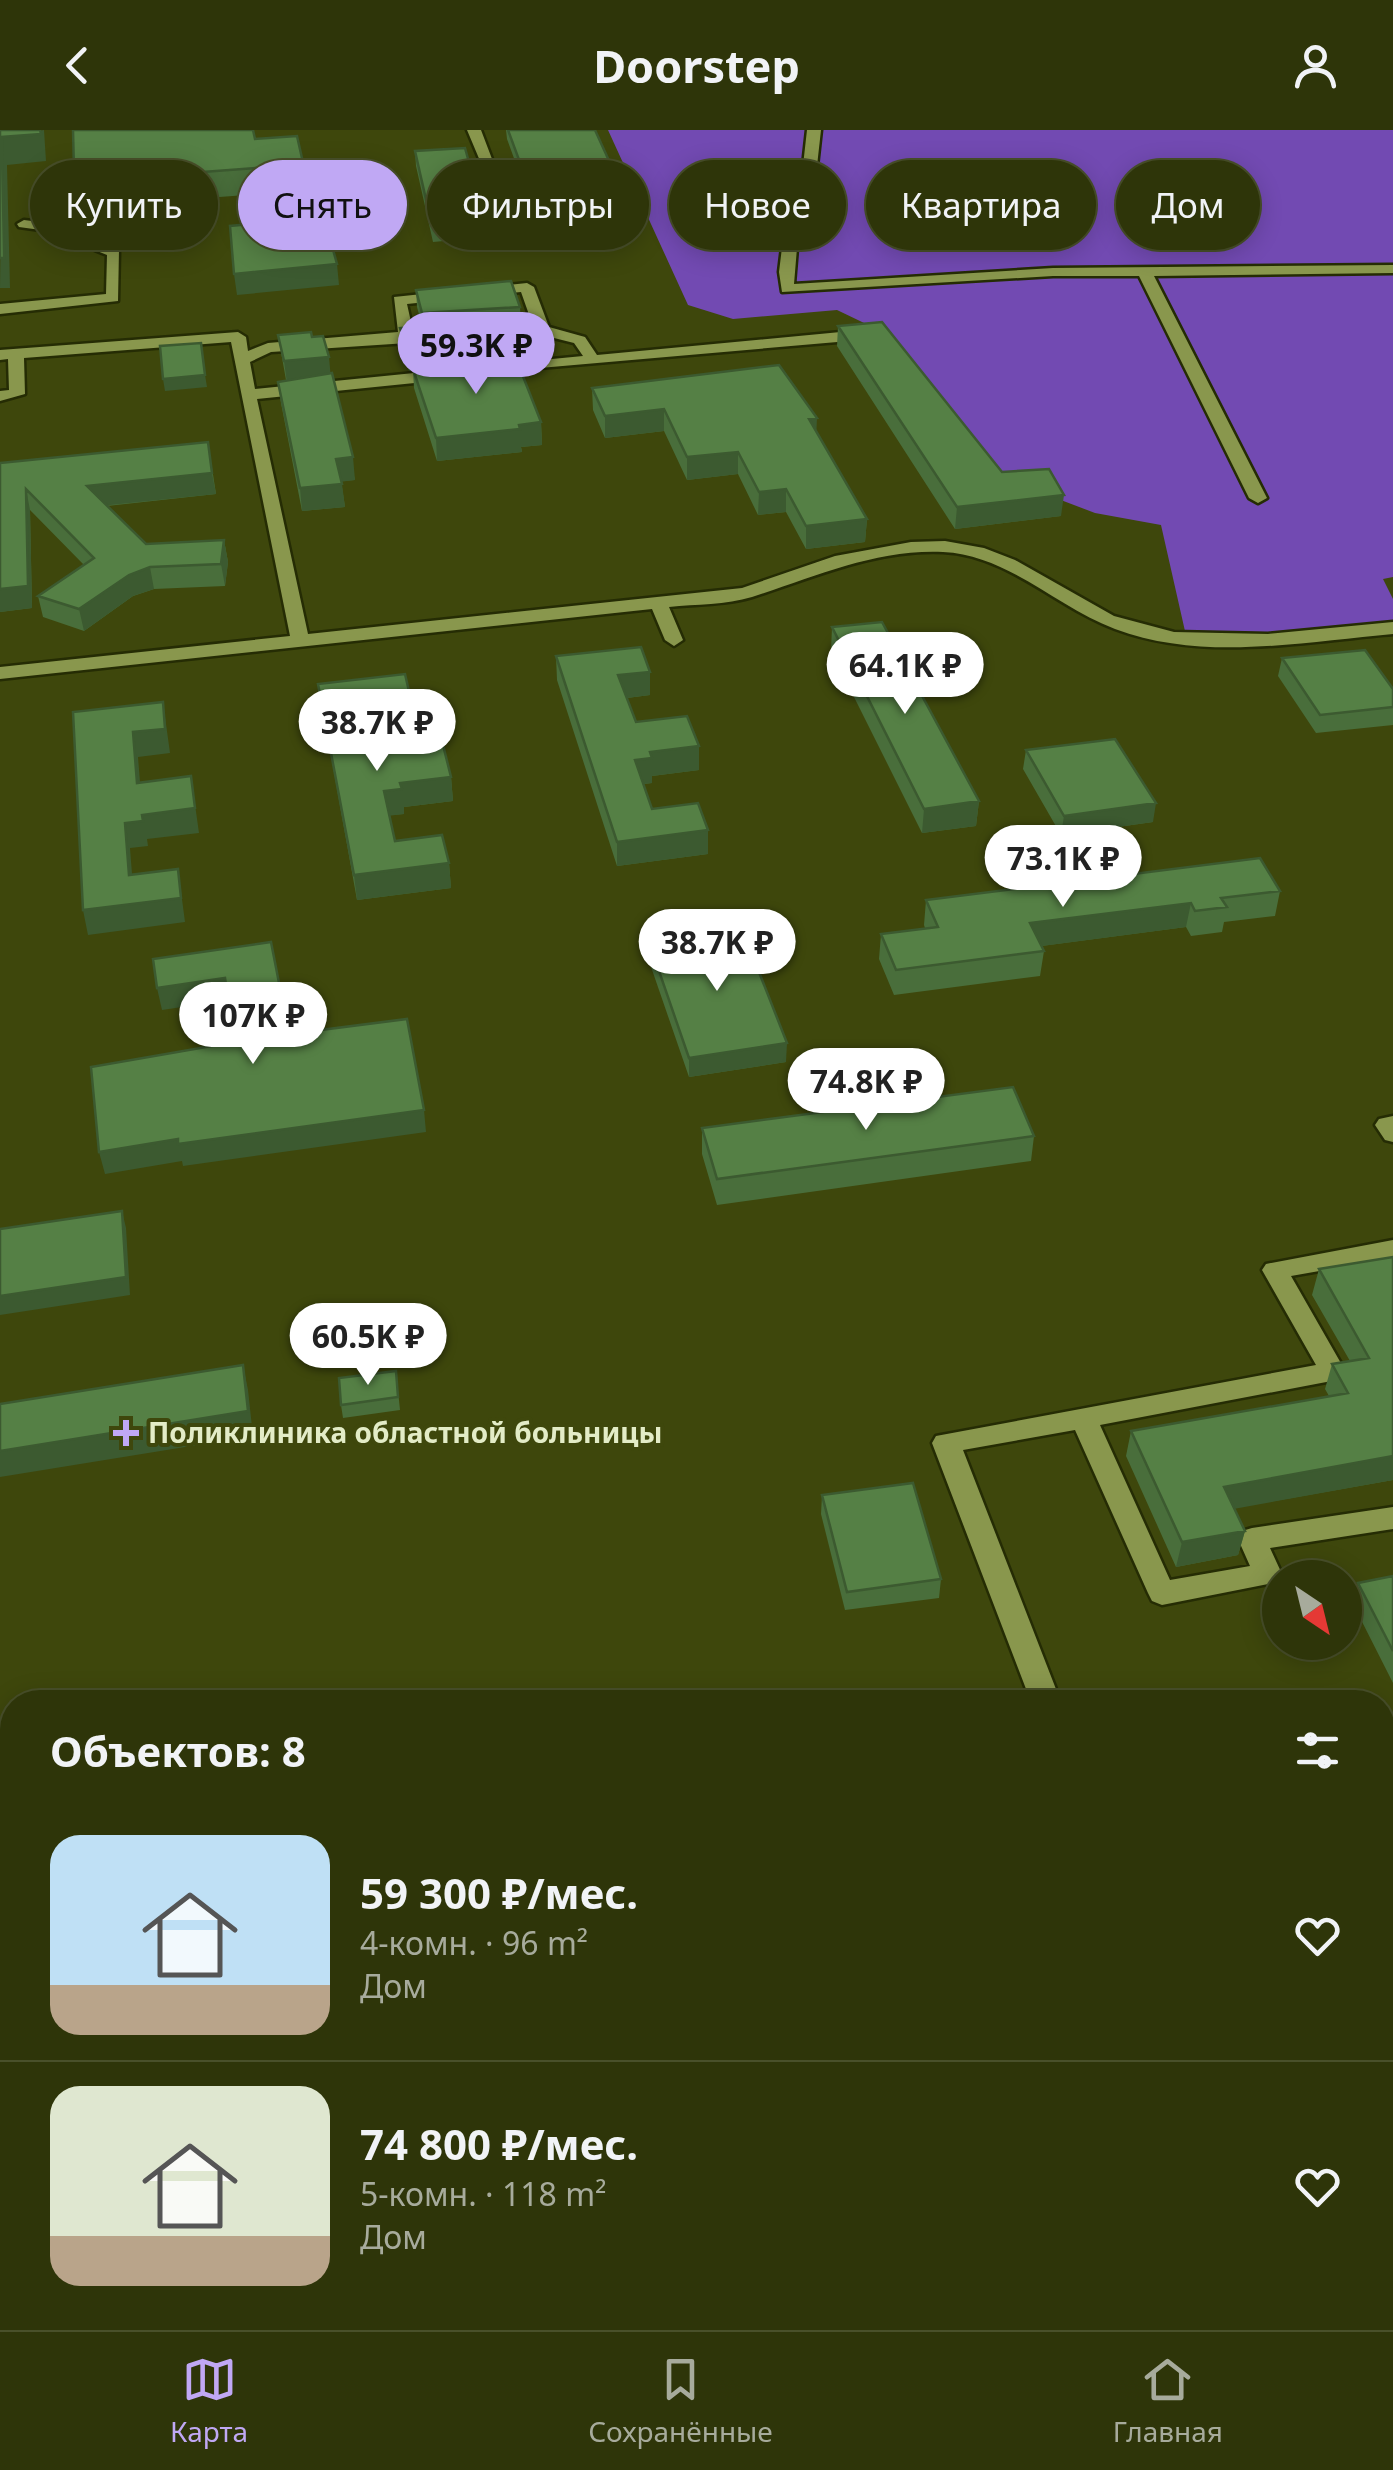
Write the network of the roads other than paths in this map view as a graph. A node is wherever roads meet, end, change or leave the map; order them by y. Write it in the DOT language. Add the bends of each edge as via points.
graph roads {
  1 [pos="474,130"];
  2 [pos="814,130"];
  3 [pos="487,160"];
  4 [pos="24,224"];
  5 [pos="1393,269"];
  6 [pos="1145,272"];
  7 [pos="0,309"];
  8 [pos="542,330"];
  9 [pos="885,333"];
  10 [pos="406,336"];
  11 [pos="471,336"];
  12 [pos="453,337"];
  13 [pos="8,355"];
  14 [pos="592,359"];
  15 [pos="242,360"];
  16 [pos="478,371"];
  17 [pos="459,373"];
  18 [pos="248,395"];
  19 [pos="0,396"];
  20 [pos="1258,498"];
  21 [pos="658,602"];
  22 [pos="1393,628"];
  23 [pos="674,640"];
  24 [pos="300,641"];
  25 [pos="0,673"];
  26 [pos="1393,1124"];
  27 [pos="1393,1134"];
  28 [pos="1393,1248"];
  29 [pos="1083,1418"];
  30 [pos="1393,1518"];
  31 [pos="1041,1690"];
  1 -- 3 [label="street"];
  2 -- 6 [label="street" via="805,211 792,223 787,290"];
  4 -- 7 [label="street" via="51,227 114,253 113,298"];
  5 -- 6 [label="street"];
  6 -- 20 [label="street"];
  8 -- 10 [label="street" via="527,287 398,300"];
  8 -- 11 [label="street"];
  8 -- 14 [label="street" via="580,340"];
  9 -- 14 [label="street"];
  10 -- 12 [label="street"];
  10 -- 15 [label="street" via="268,348"];
  13 -- 15 [label="street" via="238,337"];
  13 -- 19 [label="street" via="17,394"];
  14 -- 16 [label="street"];
  15 -- 18 [label="street"];
  17 -- 18 [label="street"];
  18 -- 24 [label="street"];
  21 -- 22 [label="street" via="745,593 828,564 939,546 1007,563 1114,624 1158,635 1188,640"];
  21 -- 23 [label="street"];
  21 -- 24 [label="street"];
  24 -- 25 [label="street"];
  26 -- 27 [label="street" via="1387,1125"];
  28 -- 29 [label="street" via="1275,1270 1333,1372"];
  29 -- 30 [label="street" via="1162,1593 1268,1574 1252,1539"];
  29 -- 31 [label="street" via="946,1444"];
}
